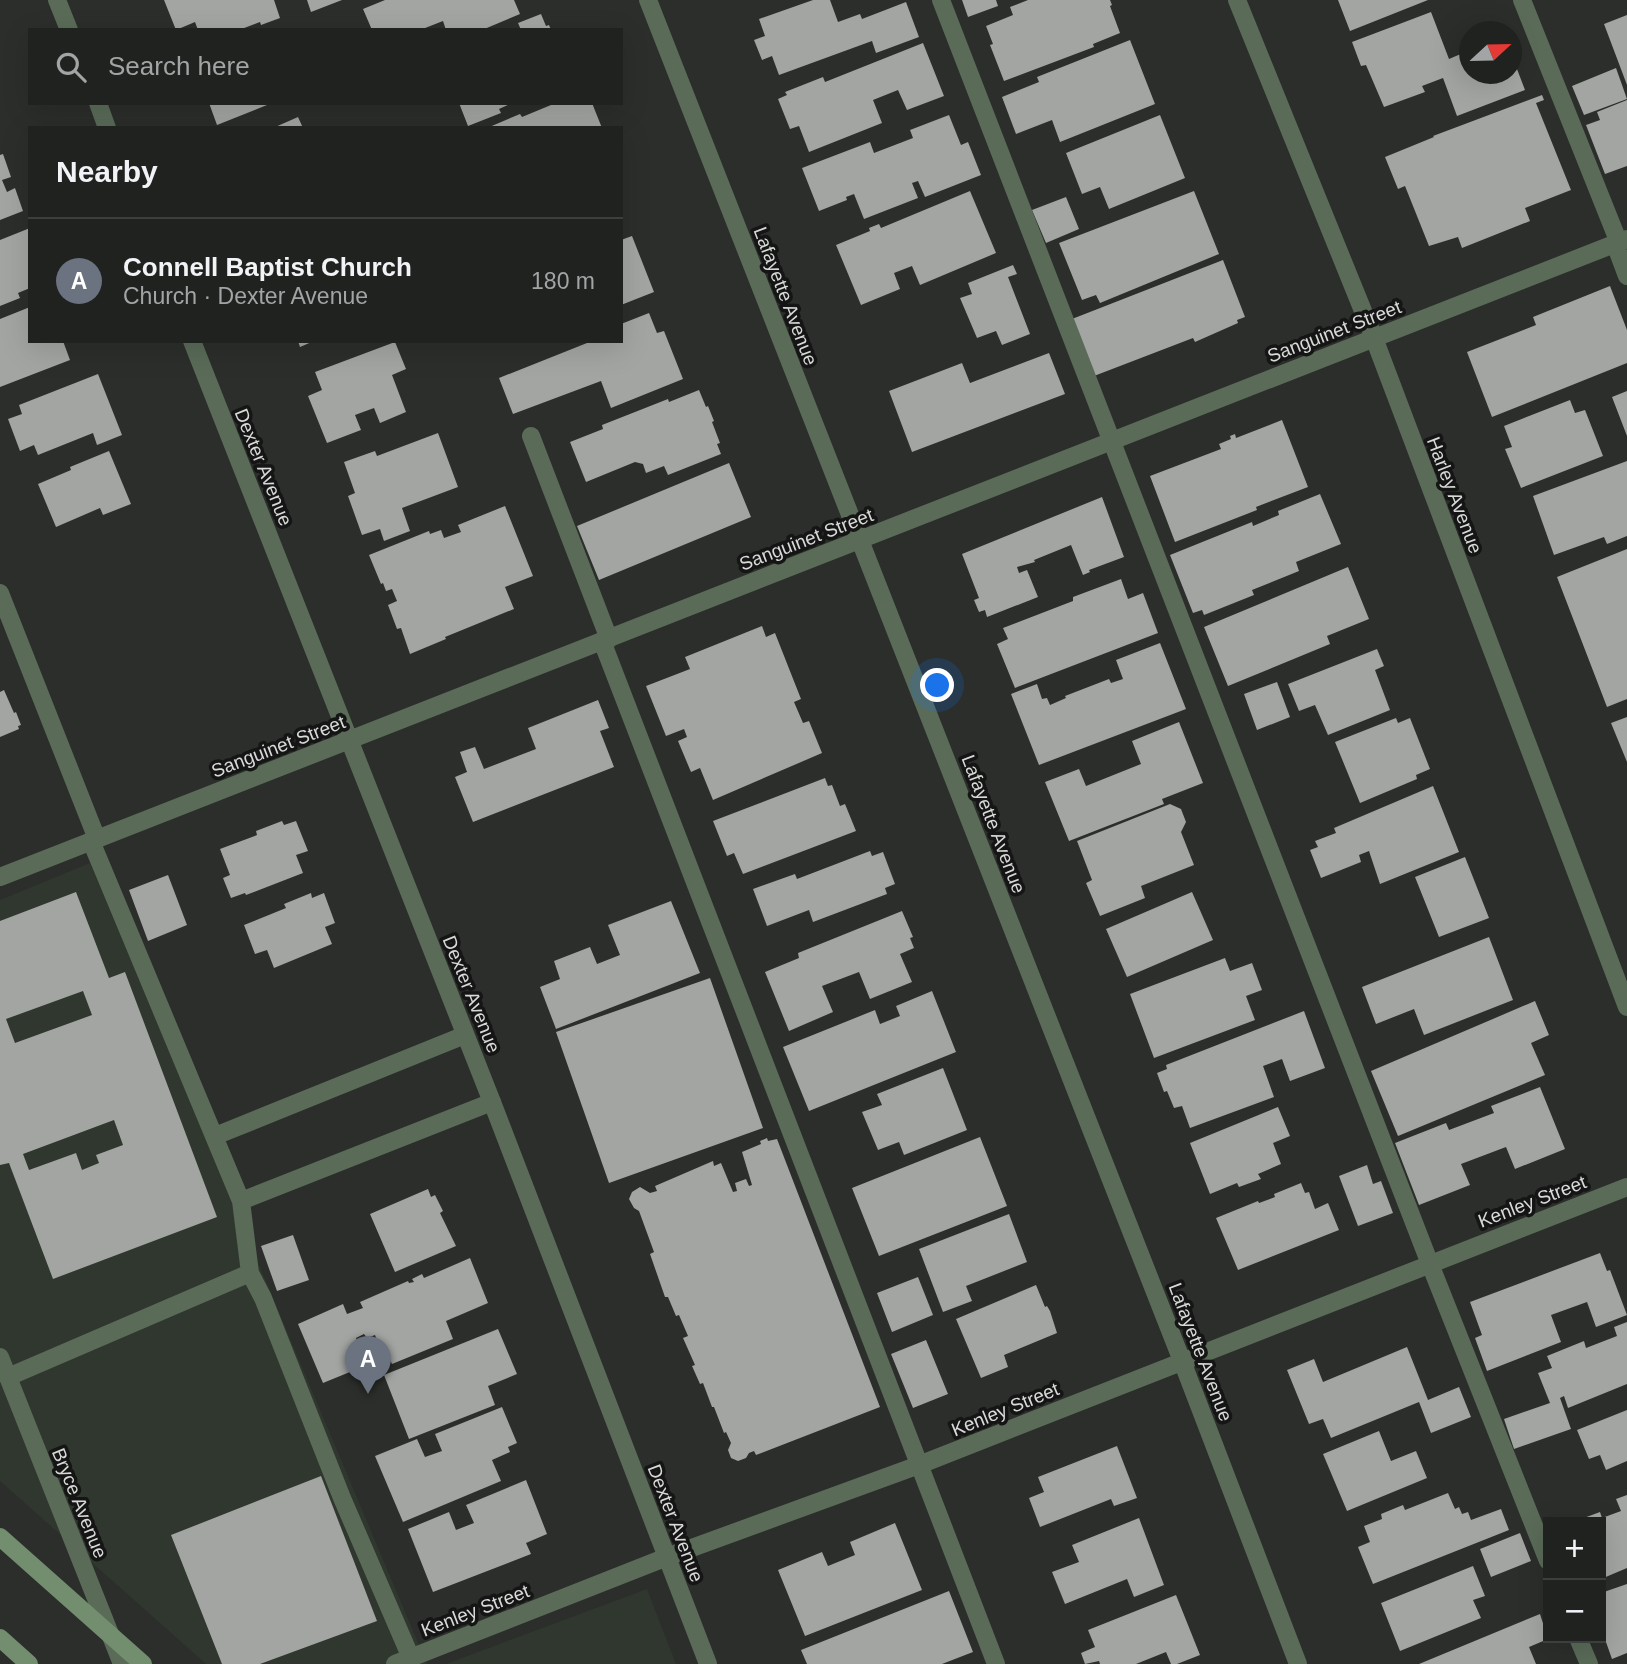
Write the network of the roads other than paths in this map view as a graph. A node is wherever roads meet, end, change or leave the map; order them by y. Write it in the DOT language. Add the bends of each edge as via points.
graph roads {
  1 [pos="57,0"];
  2 [pos="648,0"];
  3 [pos="941,0"];
  4 [pos="1237,0"];
  5 [pos="1522,0"];
  6 [pos="68,28"];
  7 [pos="99,105"];
  8 [pos="106,126"];
  9 [pos="1620,242"];
  10 [pos="1627,276"];
  11 [pos="1374,338"];
  12 [pos="193,343"];
  13 [pos="531,436"];
  14 [pos="1112,441"];
  15 [pos="860,540"];
  16 [pos="0,593"];
  17 [pos="605,640"];
  18 [pos="349,740"];
  19 [pos="94,840"];
  20 [pos="0,877"];
  21 [pos="1627,1007"];
  22 [pos="466,1035"];
  23 [pos="492,1102"];
  24 [pos="215,1136"];
  25 [pos="1627,1186"];
  26 [pos="241,1201"];
  27 [pos="1430,1264"];
  28 [pos="250,1273"];
  29 [pos="0,1357"];
  30 [pos="1182,1361"];
  31 [pos="8,1377"];
  32 [pos="919,1465"];
  33 [pos="0,1537"];
  34 [pos="1543,1548"];
  35 [pos="667,1558"];
  36 [pos="111,1636"];
  37 [pos="0,1638"];
  38 [pos="1580,1643"];
  39 [pos="403,1661"];
  40 [pos="29,1664"];
  41 [pos="122,1664"];
  42 [pos="143,1664"];
  43 [pos="708,1664"];
  44 [pos="996,1664"];
  45 [pos="1298,1664"];
  46 [pos="1589,1664"];
  1 -- 6 [label="street"];
  2 -- 15 [label="street, Lafayette Avenue"];
  3 -- 14 [label="street"];
  4 -- 11 [label="street, Harley Avenue"];
  5 -- 9 [label="street"];
  7 -- 8 [label="street"];
  9 -- 10 [label="street"];
  9 -- 11 [label="street, Sanguinet Street"];
  11 -- 14 [label="street, Sanguinet Street"];
  11 -- 21 [label="street, Harley Avenue"];
  12 -- 18 [label="street, Dexter Avenue"];
  13 -- 17 [label="street"];
  14 -- 15 [label="street, Sanguinet Street"];
  14 -- 27 [label="street"];
  15 -- 17 [label="street, Sanguinet Street"];
  15 -- 30 [label="street, Lafayette Avenue"];
  16 -- 19 [label="street"];
  17 -- 18 [label="street, Sanguinet Street"];
  17 -- 32 [label="street"];
  18 -- 19 [label="street, Sanguinet Street"];
  18 -- 22 [label="street, Dexter Avenue"];
  19 -- 20 [label="street, Sanguinet Street"];
  19 -- 24 [label="street"];
  22 -- 23 [label="street, Dexter Avenue"];
  22 -- 24 [label="street"];
  23 -- 26 [label="street"];
  23 -- 35 [label="street, Dexter Avenue"];
  24 -- 26 [label="street"];
  25 -- 27 [label="street, Kenley Street"];
  26 -- 28 [label="street"];
  27 -- 30 [label="street, Kenley Street"];
  27 -- 34 [label="street"];
  28 -- 31 [label="street"];
  28 -- 39 [label="street"];
  29 -- 31 [label="street, Bryce Avenue"];
  30 -- 32 [label="street, Kenley Street"];
  30 -- 45 [label="street, Lafayette Avenue"];
  31 -- 36 [label="street, Bryce Avenue"];
  32 -- 35 [label="street, Kenley Street"];
  32 -- 44 [label="street"];
  33 -- 36 [label="main road"];
  35 -- 39 [label="street, Kenley Street"];
  35 -- 43 [label="street, Dexter Avenue"];
  36 -- 41 [label="street, Bryce Avenue"];
  36 -- 42 [label="main road"];
  37 -- 40 [label="main road"];
  38 -- 46 [label="street"];
}
